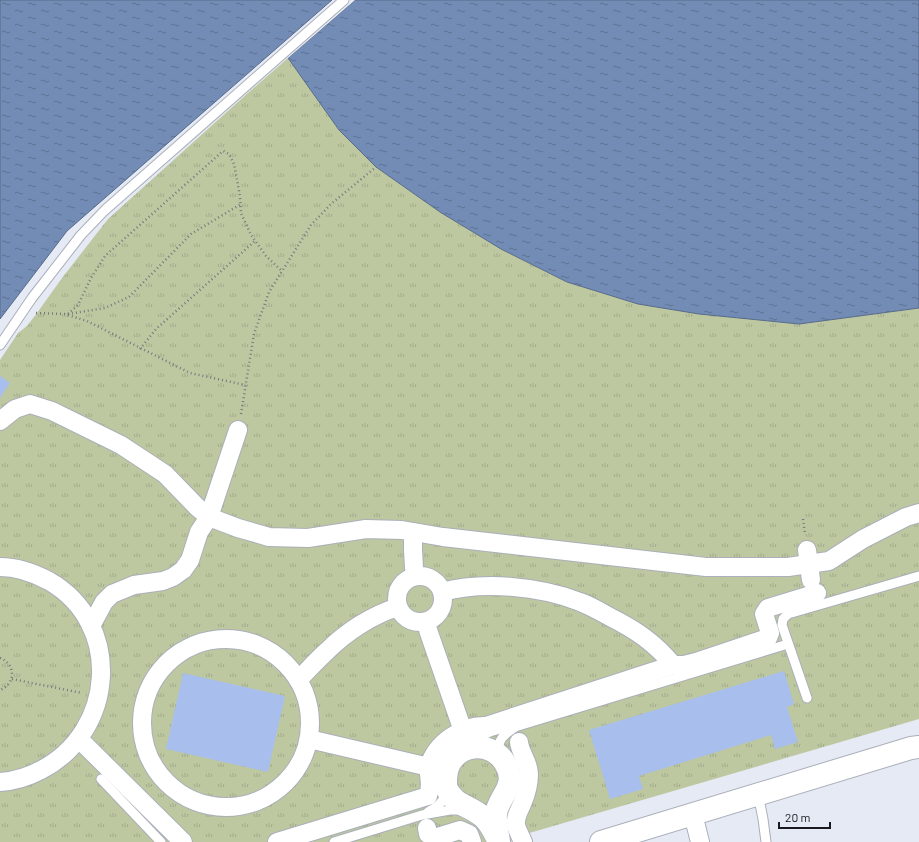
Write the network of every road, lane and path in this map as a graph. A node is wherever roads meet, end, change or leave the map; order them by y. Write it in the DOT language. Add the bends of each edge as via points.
graph roads {
  1 [pos="344,0"];
  2 [pos="376,168"];
  3 [pos="241,204"];
  4 [pos="255,241"];
  5 [pos="282,271"];
  6 [pos="22,313"];
  7 [pos="68,314"];
  8 [pos="2,347"];
  9 [pos="140,349"];
  10 [pos="245,385"];
  11 [pos="0,421"];
  12 [pos="238,430"];
  13 [pos="919,513"];
  14 [pos="209,517"];
  15 [pos="413,532"];
  16 [pos="0,567"];
  17 [pos="414,568"];
  18 [pos="811,572"];
  19 [pos="919,576"];
  20 [pos="442,592"];
  21 [pos="398,607"];
  22 [pos="92,626"];
  23 [pos="428,630"];
  24 [pos="788,644"];
  25 [pos="0,658"];
  26 [pos="673,665"];
  27 [pos="12,679"];
  28 [pos="298,680"];
  29 [pos="0,690"];
  30 [pos="98,696"];
  31 [pos="807,698"];
  32 [pos="517,734"];
  33 [pos="79,739"];
  34 [pos="308,739"];
  35 [pos="463,740"];
  36 [pos="919,747"];
  37 [pos="500,756"];
  38 [pos="429,767"];
  39 [pos="101,779"];
  40 [pos="0,782"];
  41 [pos="447,790"];
  42 [pos="758,794"];
  43 [pos="470,810"];
  44 [pos="693,814"];
  45 [pos="424,822"];
  46 [pos="162,842"];
  47 [pos="183,842"];
  48 [pos="277,842"];
  49 [pos="334,842"];
  50 [pos="472,842"];
  51 [pos="499,842"];
  52 [pos="523,842"];
  53 [pos="601,842"];
  54 [pos="700,842"];
  55 [pos="766,842"];
  1 -- 6 [label="lane" via="105,210 81,235"];
  2 -- 5 [label="path" via="331,204 311,225"];
  3 -- 4 [label="path" via="241,213"];
  3 -- 7 [label="path" via="191,234 129,298 105,308"];
  3 -- 7 [label="path" via="234,164 229,154 223,151 105,256 78,305"];
  4 -- 5 [label="path"];
  4 -- 9 [label="path" via="156,329"];
  5 -- 10 [label="path" via="269,292 254,334"];
  6 -- 7 [label="path"];
  6 -- 8 [label="lane"];
  7 -- 9 [label="path" via="87,321"];
  9 -- 10 [label="path" via="190,373"];
  10 -- 12 [label="path"];
  11 -- 14 [label="street" via="15,409 30,404 52,411 121,445 165,474"];
  12 -- 14 [label="street"];
  13 -- 18 [label="street" via="906,516"];
  14 -- 15 [label="street" via="269,537 308,538 366,529"];
  14 -- 22 [label="street" via="199,532 190,560 183,570 163,581 134,585 112,594 104,602"];
  15 -- 17 [label="street"];
  15 -- 18 [label="street" via="706,567 788,567"];
  16 -- 22 [label="street" via="33,572 58,586 81,609"];
  18 -- 26 [label="street" via="764,614 770,634 768,638 696,662"];
  19 -- 24 [label="lane" via="788,614 782,625"];
  20 -- 21 [label="street" via="443,602 440,610 430,620 415,622 402,614"];
  20 -- 21 [label="street" via="436,582 422,576 414,576 401,585 397,592"];
  20 -- 26 [label="street" via="498,586 536,589 580,602 632,628 662,651"];
  21 -- 28 [label="street" via="372,618 343,637"];
  22 -- 30 [label="street" via="101,660 101,686"];
  23 -- 35 [label="street"];
  24 -- 31 [label="lane"];
  24 -- 32 [label="lane"];
  25 -- 27 [label="path" via="11,668"];
  26 -- 35 [label="street" via="486,726 477,726"];
  27 -- 29 [label="path"];
  27 -- 30 [label="path"];
  28 -- 34 [label="street" via="305,692 308,705"];
  28 -- 34 [label="street" via="282,659 253,643 220,639 194,645 162,668 148,691 142,716 145,743 152,761 174,788 197,801 211,805 238,806 264,798 286,781 302,759"];
  30 -- 33 [label="street" via="92,715"];
  32 -- 35 [label="lane" via="504,727 470,743"];
  32 -- 37 [label="lane" via="499,741"];
  32 -- 52 [label="street" via="519,747 529,768 529,783 516,816 516,825"];
  33 -- 40 [label="street" via="58,760 45,768 32,775"];
  33 -- 47 [label="street"];
  34 -- 38 [label="street"];
  35 -- 37 [label="street" via="489,749"];
  35 -- 38 [label="street" via="450,738 434,755"];
  35 -- 41 [label="street" via="448,767"];
  36 -- 42 [label="street"];
  37 -- 51 [label="street" via="506,764 509,784 496,814"];
  38 -- 48 [label="street" via="431,789 428,796"];
  39 -- 46 [label="lane"];
  41 -- 43 [label="street" via="461,805"];
  41 -- 45 [label="lane" via="446,798"];
  42 -- 44 [label="street"];
  42 -- 55 [label="lane"];
  43 -- 45 [label="lane" via="450,810"];
  43 -- 51 [label="street" via="483,817"];
  44 -- 53 [label="street"];
  44 -- 54 [label="street"];
  45 -- 49 [label="lane"];
  45 -- 50 [label="street" via="428,834 434,838 460,830 469,834"];
}
